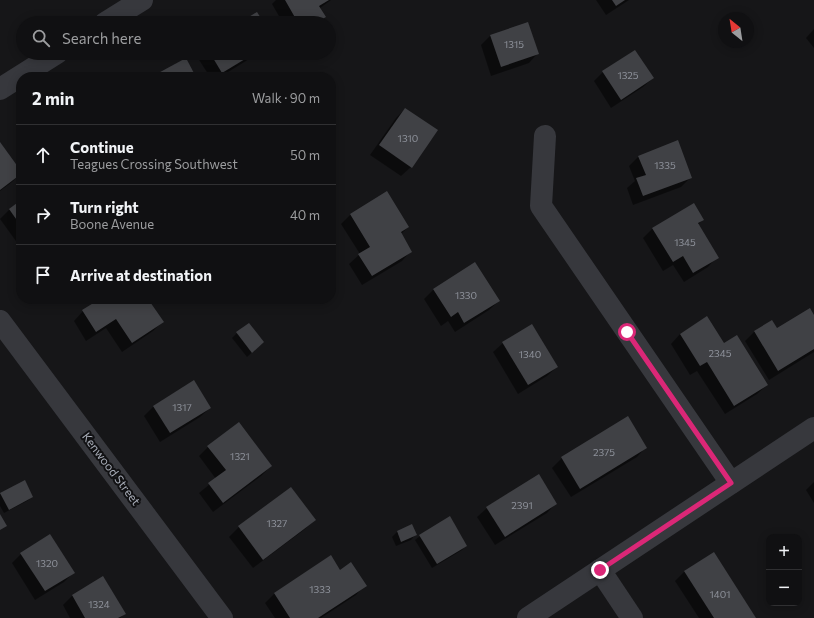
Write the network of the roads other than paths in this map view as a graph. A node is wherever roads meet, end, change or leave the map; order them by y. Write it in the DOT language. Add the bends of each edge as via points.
graph roads {
  1 [pos="142,0"];
  2 [pos="116,16"];
  3 [pos="46,60"];
  4 [pos="27,72"];
  5 [pos="16,79"];
  6 [pos="0,89"];
  7 [pos="545,136"];
  8 [pos="0,321"];
  9 [pos="814,428"];
  10 [pos="731,483"];
  11 [pos="600,570"];
  12 [pos="222,618"];
  13 [pos="528,618"];
  14 [pos="632,618"];
  1 -- 2 [label="street"];
  3 -- 4 [label="street"];
  5 -- 6 [label="street"];
  7 -- 10 [label="street" via="541,206"];
  8 -- 12 [label="street, Kenwood Street"];
  9 -- 10 [label="street"];
  10 -- 11 [label="street"];
  11 -- 13 [label="street"];
  11 -- 14 [label="street"];
}
